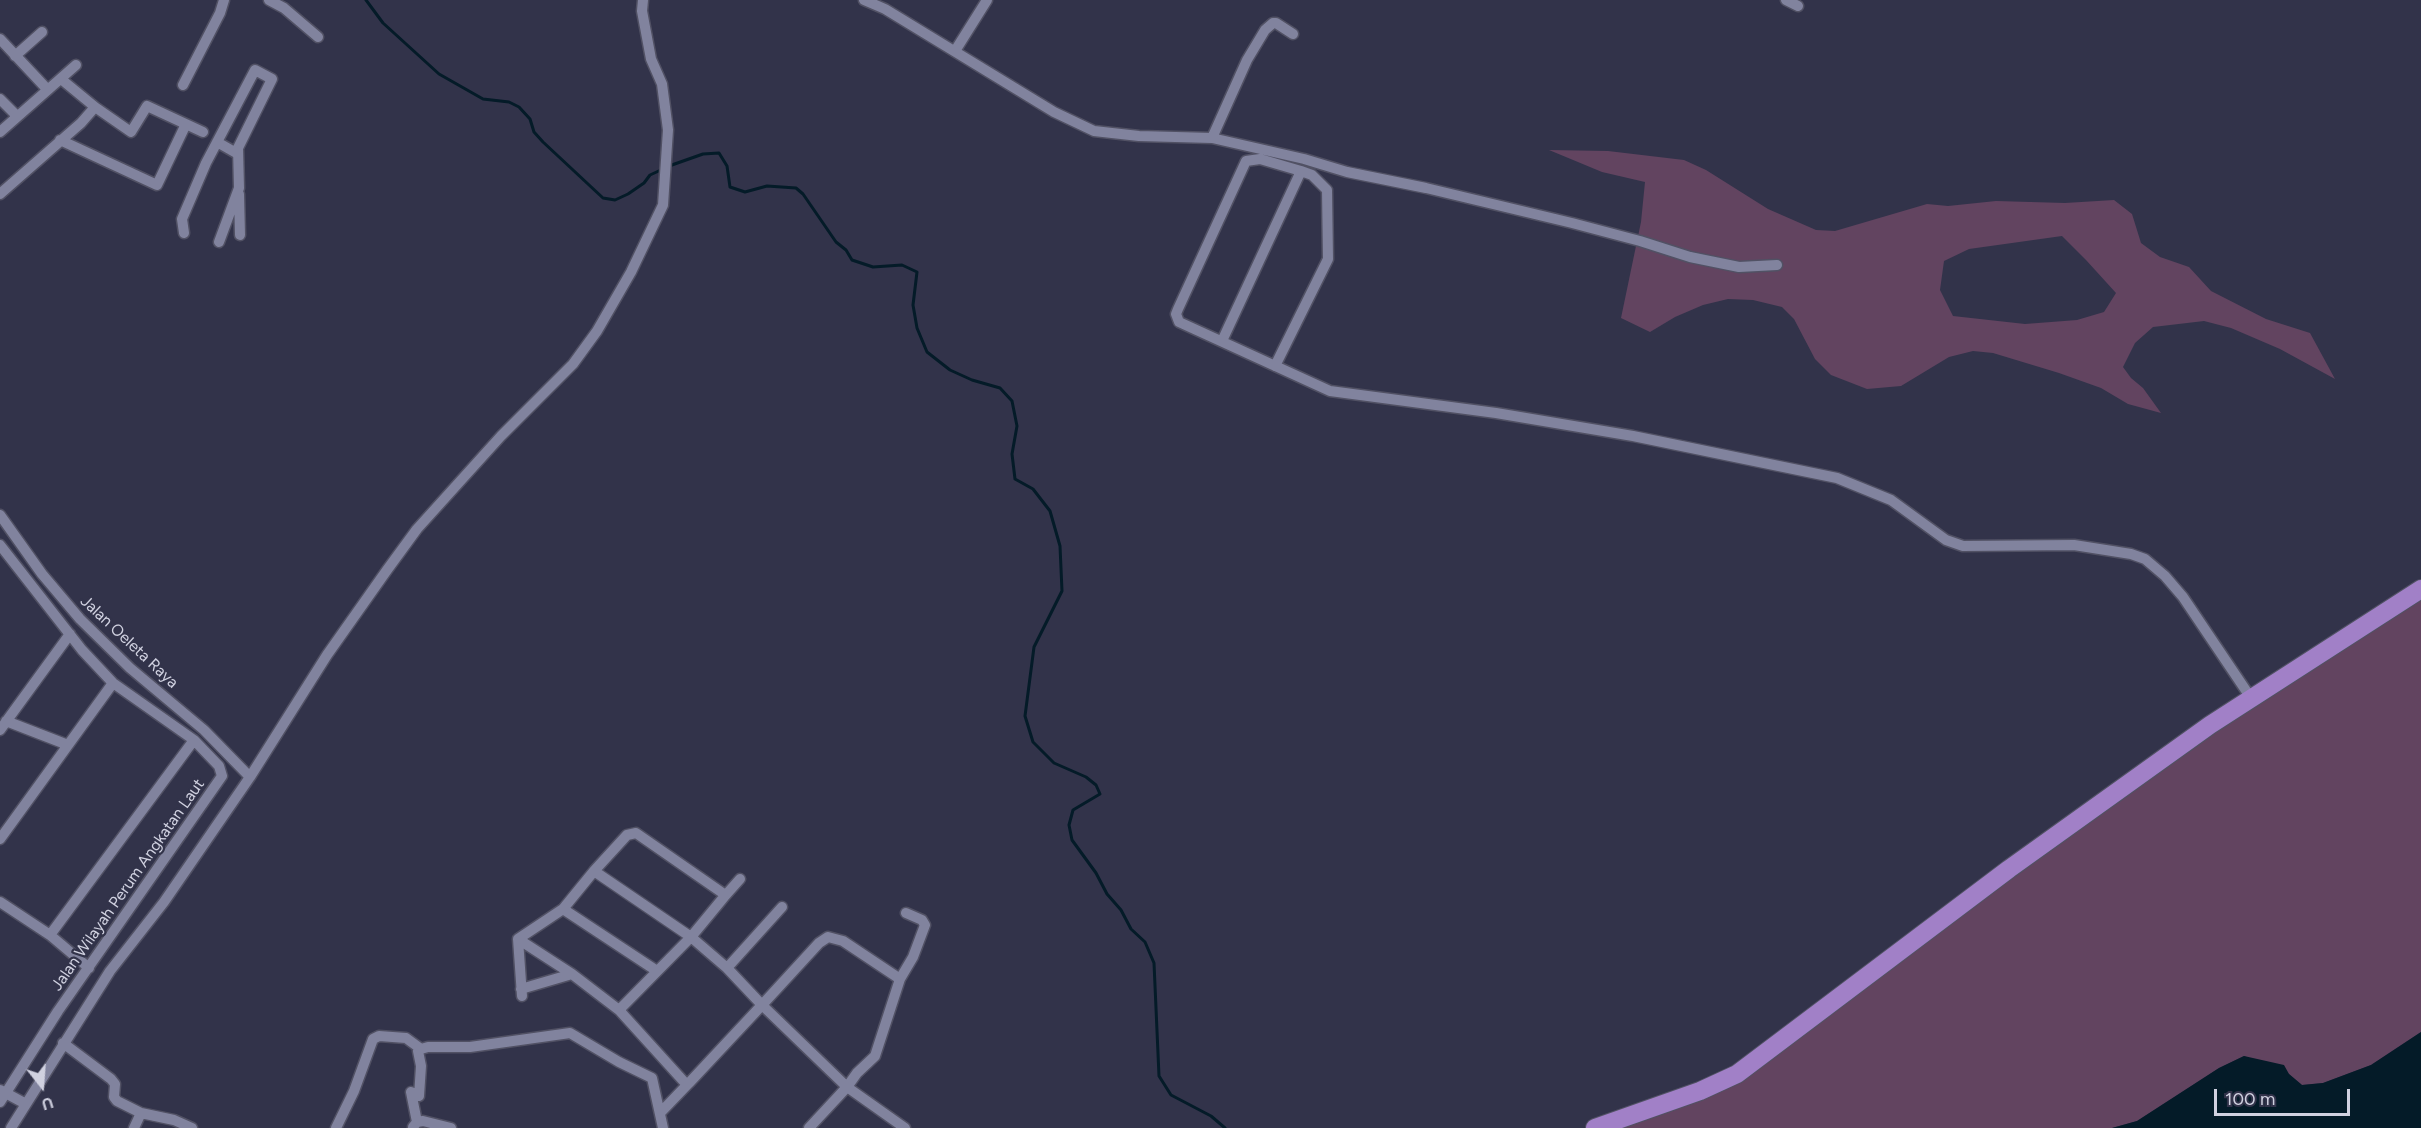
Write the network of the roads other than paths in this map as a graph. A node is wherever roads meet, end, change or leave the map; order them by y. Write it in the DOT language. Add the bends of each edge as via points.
graph roads {
  1 [pos="224,0"];
  2 [pos="269,0"];
  3 [pos="643,0"];
  4 [pos="864,0"];
  5 [pos="987,0"];
  6 [pos="1786,0"];
  7 [pos="1798,6"];
  8 [pos="42,32"];
  9 [pos="1293,34"];
  10 [pos="318,37"];
  11 [pos="0,39"];
  12 [pos="955,51"];
  13 [pos="15,56"];
  14 [pos="76,65"];
  15 [pos="61,79"];
  16 [pos="183,85"];
  17 [pos="47,89"];
  18 [pos="0,99"];
  19 [pos="96,107"];
  20 [pos="17,116"];
  21 [pos="186,124"];
  22 [pos="0,132"];
  23 [pos="203,132"];
  24 [pos="1212,138"];
  25 [pos="60,140"];
  26 [pos="217,142"];
  27 [pos="238,154"];
  28 [pos="1301,171"];
  29 [pos="239,188"];
  30 [pos="0,194"];
  31 [pos="184,233"];
  32 [pos="240,235"];
  33 [pos="219,242"];
  34 [pos="1777,265"];
  35 [pos="1222,341"];
  36 [pos="1275,366"];
  37 [pos="0,515"];
  38 [pos="0,545"];
  39 [pos="2421,589"];
  40 [pos="70,634"];
  41 [pos="113,683"];
  42 [pos="2251,698"];
  43 [pos="3,725"];
  44 [pos="194,740"];
  45 [pos="68,745"];
  46 [pos="250,777"];
  47 [pos="0,838"];
  48 [pos="594,871"];
  49 [pos="740,879"];
  50 [pos="724,897"];
  51 [pos="0,903"];
  52 [pos="782,907"];
  53 [pos="563,909"];
  54 [pos="906,913"];
  55 [pos="50,935"];
  56 [pos="692,937"];
  57 [pos="518,939"];
  58 [pos="89,968"];
  59 [pos="727,968"];
  60 [pos="657,971"];
  61 [pos="572,974"];
  62 [pos="900,979"];
  63 [pos="762,1005"];
  64 [pos="619,1010"];
  65 [pos="63,1043"];
  66 [pos="421,1049"];
  67 [pos="687,1085"];
  68 [pos="847,1088"];
  69 [pos="2,1095"];
  70 [pos="26,1104"];
  71 [pos="141,1113"];
  72 [pos="660,1113"];
  73 [pos="415,1125"];
  74 [pos="661,1127"];
  75 [pos="11,1128"];
  76 [pos="134,1128"];
  77 [pos="192,1128"];
  78 [pos="336,1128"];
  79 [pos="451,1128"];
  80 [pos="809,1128"];
  81 [pos="905,1128"];
  82 [pos="1594,1128"];
  1 -- 16 [label="street"];
  2 -- 10 [label="street"];
  3 -- 46 [label="street" via="651,59 662,84 668,130 666,187 657,222 597,331 573,364 417,529 327,655"];
  4 -- 12 [label="street"];
  5 -- 12 [label="street"];
  6 -- 7 [label="street"];
  8 -- 13 [label="street"];
  9 -- 24 [label="street" via="1276,23 1264,30"];
  11 -- 13 [label="street"];
  12 -- 24 [label="street" via="1054,112 1094,131"];
  13 -- 17 [label="street"];
  14 -- 15 [label="street"];
  15 -- 17 [label="street"];
  15 -- 19 [label="street"];
  17 -- 20 [label="street"];
  18 -- 20 [label="street"];
  19 -- 21 [label="street" via="131,132 147,106"];
  19 -- 25 [label="street"];
  20 -- 22 [label="street"];
  21 -- 23 [label="street"];
  21 -- 25 [label="street" via="157,185"];
  24 -- 34 [label="street" via="1572,223 1690,257 1739,267"];
  25 -- 30 [label="street"];
  26 -- 27 [label="street"];
  26 -- 27 [label="street" via="255,70 272,79"];
  26 -- 31 [label="street" via="182,219"];
  27 -- 29 [label="street"];
  28 -- 35 [label="street"];
  28 -- 35 [label="street" via="1260,159 1246,160 1176,314 1179,322"];
  28 -- 36 [label="street" via="1312,175 1327,190 1328,259"];
  29 -- 32 [label="street"];
  29 -- 33 [label="street"];
  35 -- 36 [label="street"];
  36 -- 42 [label="street" via="1342,394 1496,412 1818,472 1891,500 1946,540 1964,546 2074,545 2131,554 2145,559 2183,597"];
  37 -- 46 [label="street, Jalan Oeleta Raya" via="80,619 130,668 204,730"];
  38 -- 40 [label="street, Jalan Wilayah Perum Angkatan Laut"];
  39 -- 42 [label="highway"];
  40 -- 41 [label="street, Jalan Wilayah Perum Angkatan Laut"];
  40 -- 43 [label="street"];
  41 -- 44 [label="street, Jalan Wilayah Perum Angkatan Laut"];
  41 -- 45 [label="street"];
  42 -- 82 [label="highway" via="2010,869 1737,1074"];
  43 -- 45 [label="street"];
  44 -- 55 [label="street"];
  44 -- 58 [label="street, Jalan Wilayah Perum Angkatan Laut" via="219,766 222,776"];
  45 -- 47 [label="street"];
  46 -- 65 [label="street"];
  48 -- 50 [label="street" via="627,835 636,833 722,891"];
  48 -- 53 [label="street"];
  48 -- 56 [label="street"];
  49 -- 50 [label="street"];
  50 -- 56 [label="street"];
  51 -- 55 [label="street"];
  52 -- 59 [label="street"];
  53 -- 57 [label="street"];
  53 -- 60 [label="street"];
  54 -- 62 [label="street" via="922,920 925,926"];
  55 -- 58 [label="street"];
  56 -- 59 [label="street"];
  56 -- 60 [label="street"];
  57 -- 61 [label="street"];
  57 -- 61 [label="street" via="522,992"];
  58 -- 69 [label="street, Jalan Wilayah Perum Angkatan Laut"];
  59 -- 63 [label="street"];
  60 -- 64 [label="street"];
  61 -- 64 [label="street"];
  62 -- 63 [label="street" via="843,941 828,937"];
  62 -- 68 [label="street" via="875,1056"];
  63 -- 67 [label="street"];
  63 -- 68 [label="street"];
  64 -- 67 [label="street"];
  65 -- 70 [label="street"];
  65 -- 71 [label="street" via="111,1079 117,1101"];
  66 -- 72 [label="street" via="470,1047 573,1033 652,1078"];
  66 -- 73 [label="street" via="419,1096 411,1092"];
  66 -- 78 [label="street" via="406,1038 375,1037"];
  67 -- 72 [label="street"];
  68 -- 80 [label="street"];
  68 -- 81 [label="street"];
  69 -- 70 [label="street"];
  70 -- 75 [label="street"];
  71 -- 76 [label="street"];
  71 -- 77 [label="street"];
  72 -- 74 [label="street"];
  73 -- 79 [label="street" via="423,1121"];
}
